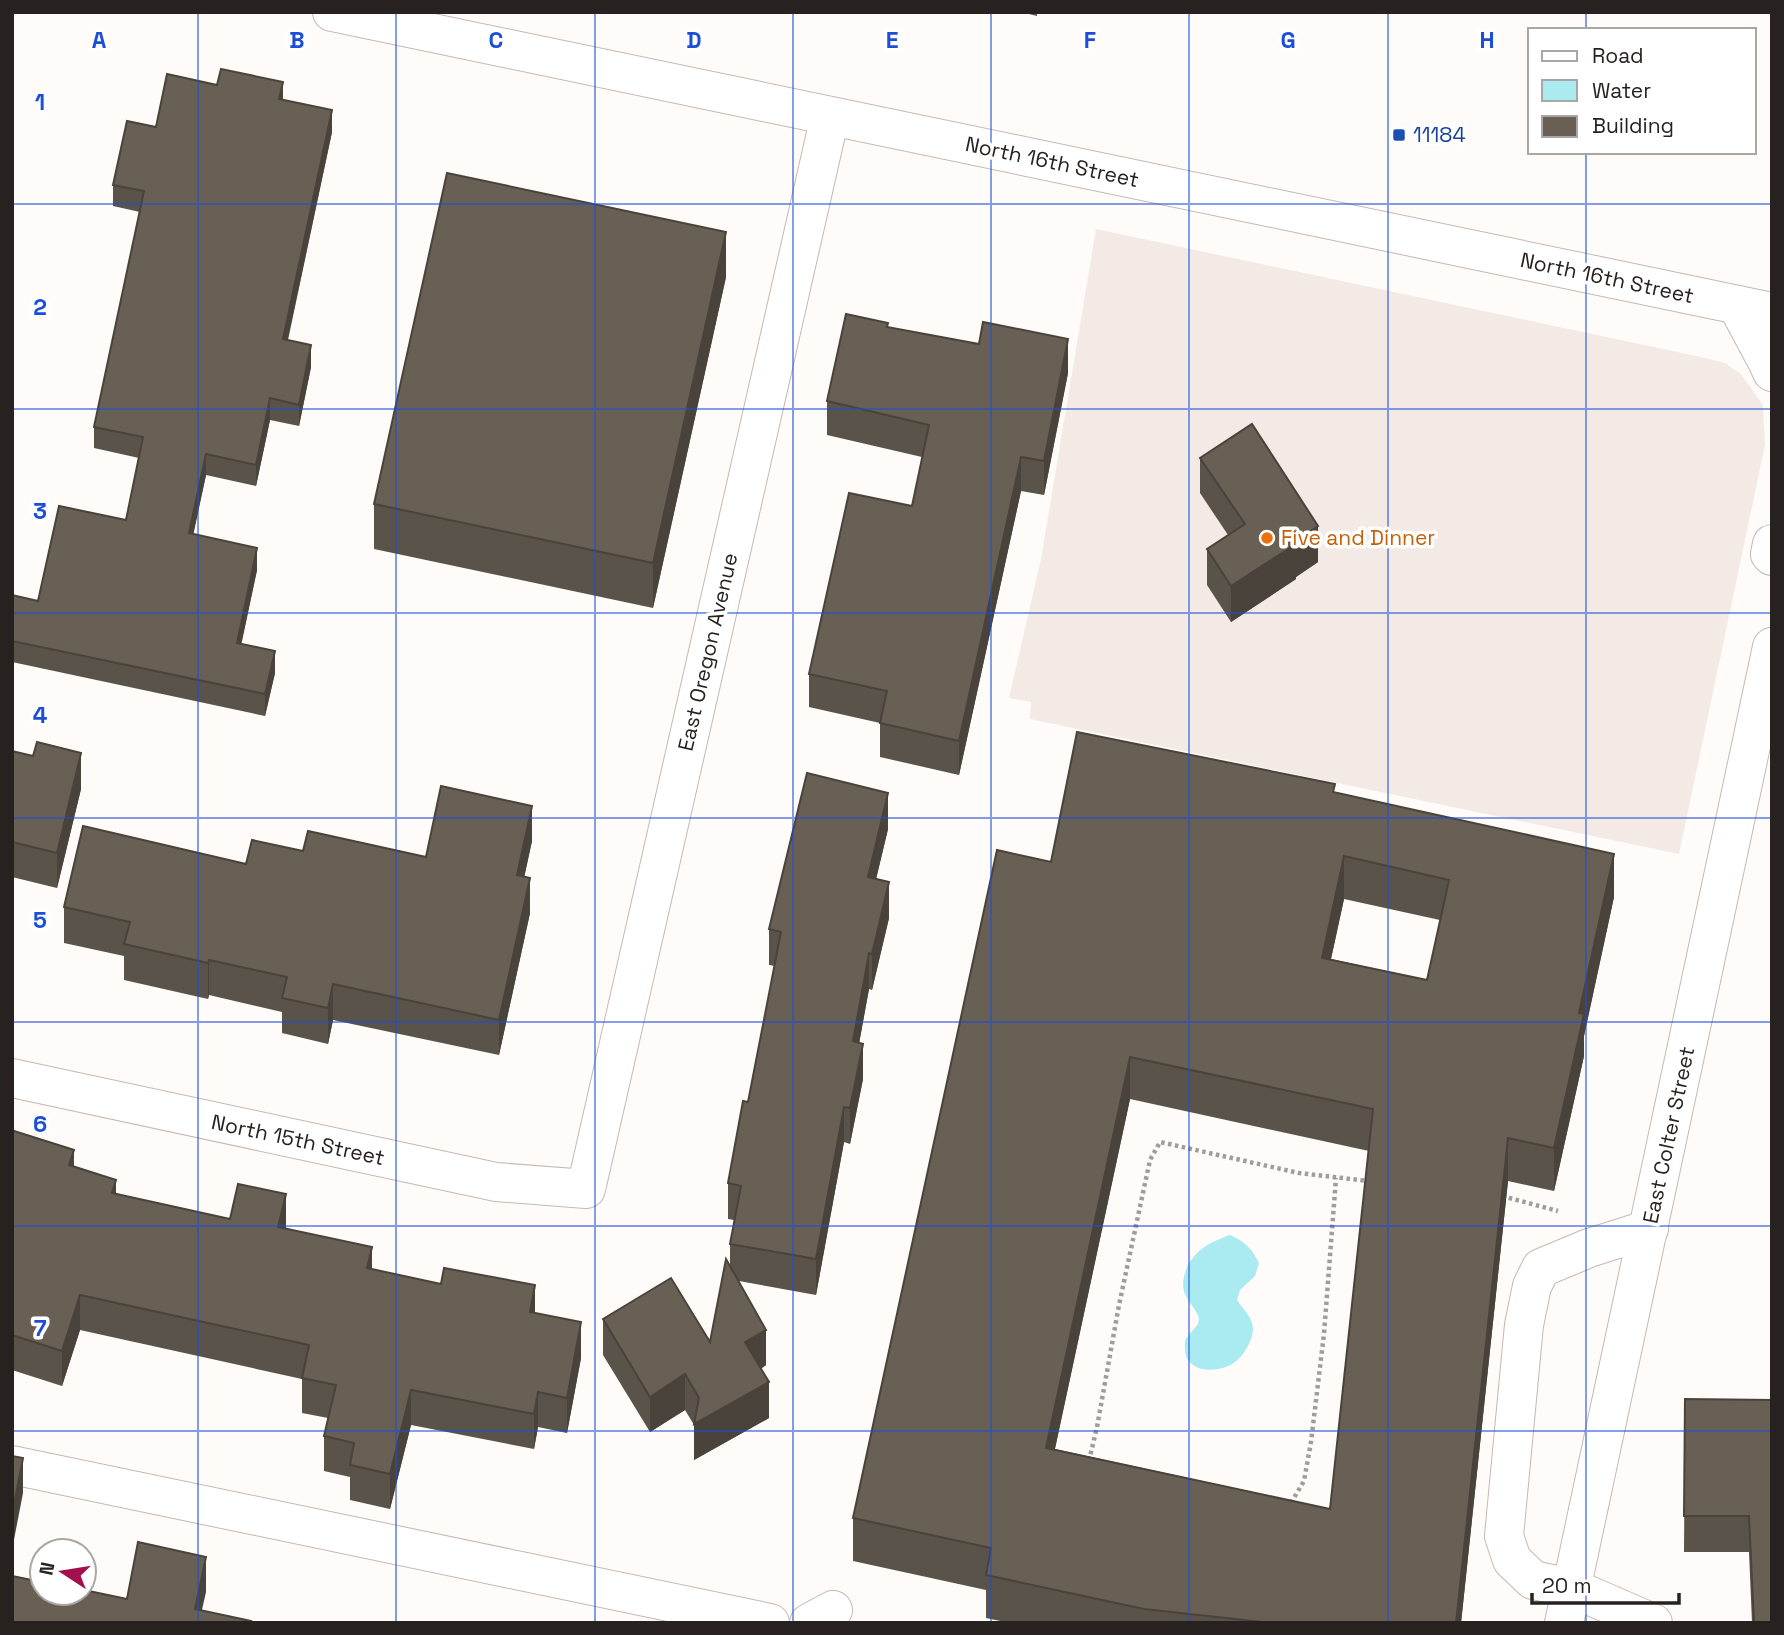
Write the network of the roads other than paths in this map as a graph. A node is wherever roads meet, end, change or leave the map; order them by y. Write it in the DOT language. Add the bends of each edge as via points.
graph roads {
  1 [pos="332,12"];
  2 [pos="398,19"];
  3 [pos="830,116"];
  4 [pos="1754,308"];
  5 [pos="1772,372"];
  6 [pos="1772,544"];
  7 [pos="1772,556"];
  8 [pos="1772,648"];
  9 [pos="12,1079"];
  10 [pos="586,1189"];
  11 [pos="1649,1230"];
  12 [pos="12,1465"];
  13 [pos="1568,1606"];
  14 [pos="769,1623"];
  15 [pos="1653,1623"];
  1 -- 2 [label="street, North 16th Street"];
  2 -- 3 [label="street, North 16th Street"];
  3 -- 4 [label="street, North 16th Street"];
  3 -- 10 [label="street, East Oregon Avenue"];
  4 -- 5 [label="street"];
  6 -- 7 [label="street"];
  8 -- 11 [label="street, East Colter Street"];
  9 -- 10 [label="street, North 15th Street" via="496,1182"];
  11 -- 13 [label="street, East Colter Street"];
  11 -- 13 [label="street" via="1541,1268 1532,1286 1504,1536 1512,1560"];
  12 -- 14 [label="street"];
  13 -- 15 [label="street"];
}
